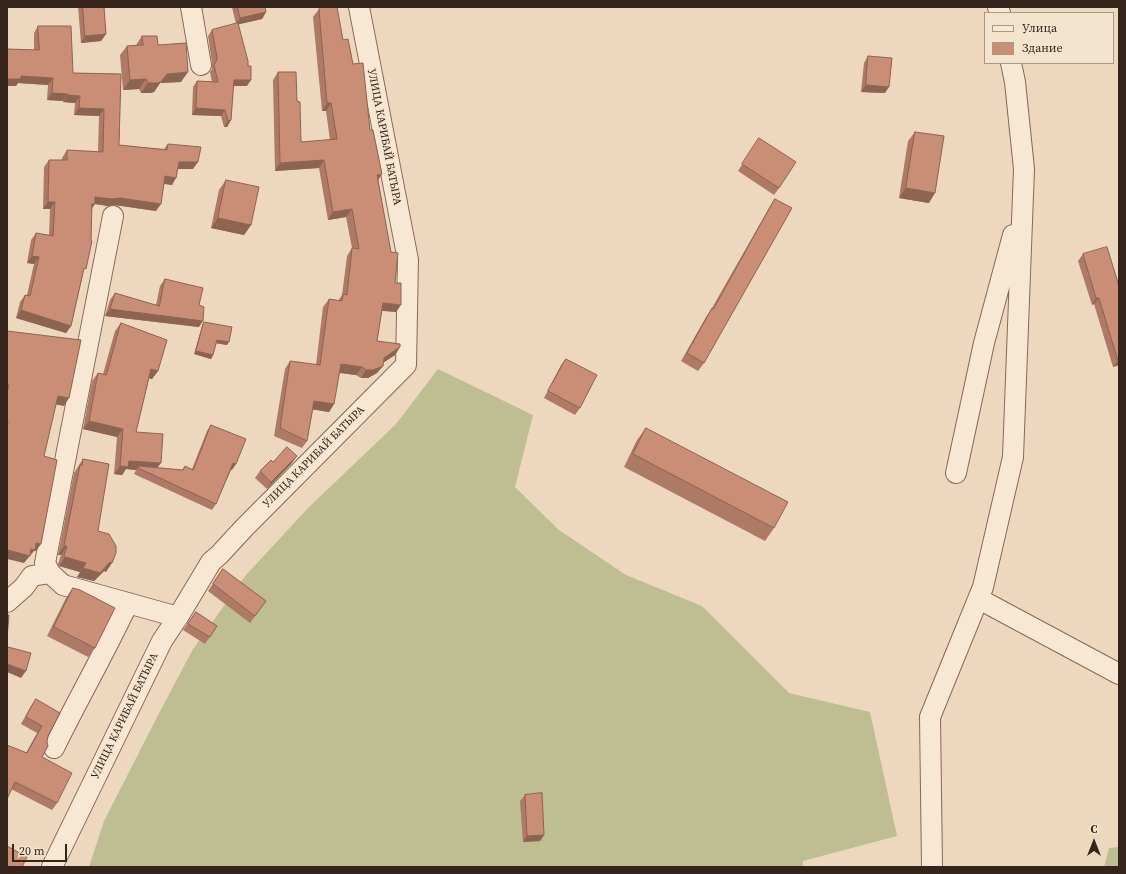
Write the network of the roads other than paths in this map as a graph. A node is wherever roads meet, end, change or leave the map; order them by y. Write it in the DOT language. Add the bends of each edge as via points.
graph roads {
  1 [pos="191,7"];
  2 [pos="359,7"];
  3 [pos="1011,64"];
  4 [pos="201,65"];
  5 [pos="1022,200"];
  6 [pos="113,216"];
  7 [pos="956,473"];
  8 [pos="50,573"];
  9 [pos="978,599"];
  10 [pos="7,602"];
  11 [pos="128,603"];
  12 [pos="178,617"];
  13 [pos="1119,674"];
  14 [pos="54,748"];
  15 [pos="52,867"];
  16 [pos="932,867"];
  1 -- 4 [label="street"];
  2 -- 12 [label="street, УЛИЦА КАРИБАЙ БАТЫРА" via="408,260 406,365 211,562"];
  3 -- 5 [label="street" via="1024,169"];
  5 -- 7 [label="street" via="984,343"];
  5 -- 9 [label="street" via="1013,457"];
  6 -- 8 [label="street" via="45,563"];
  8 -- 10 [label="street" via="32,576"];
  8 -- 11 [label="street" via="63,584"];
  9 -- 13 [label="street"];
  9 -- 16 [label="street" via="930,716"];
  11 -- 12 [label="street"];
  11 -- 14 [label="street"];
  12 -- 15 [label="street, УЛИЦА КАРИБАЙ БАТЫРА" via="162,641"];
}
